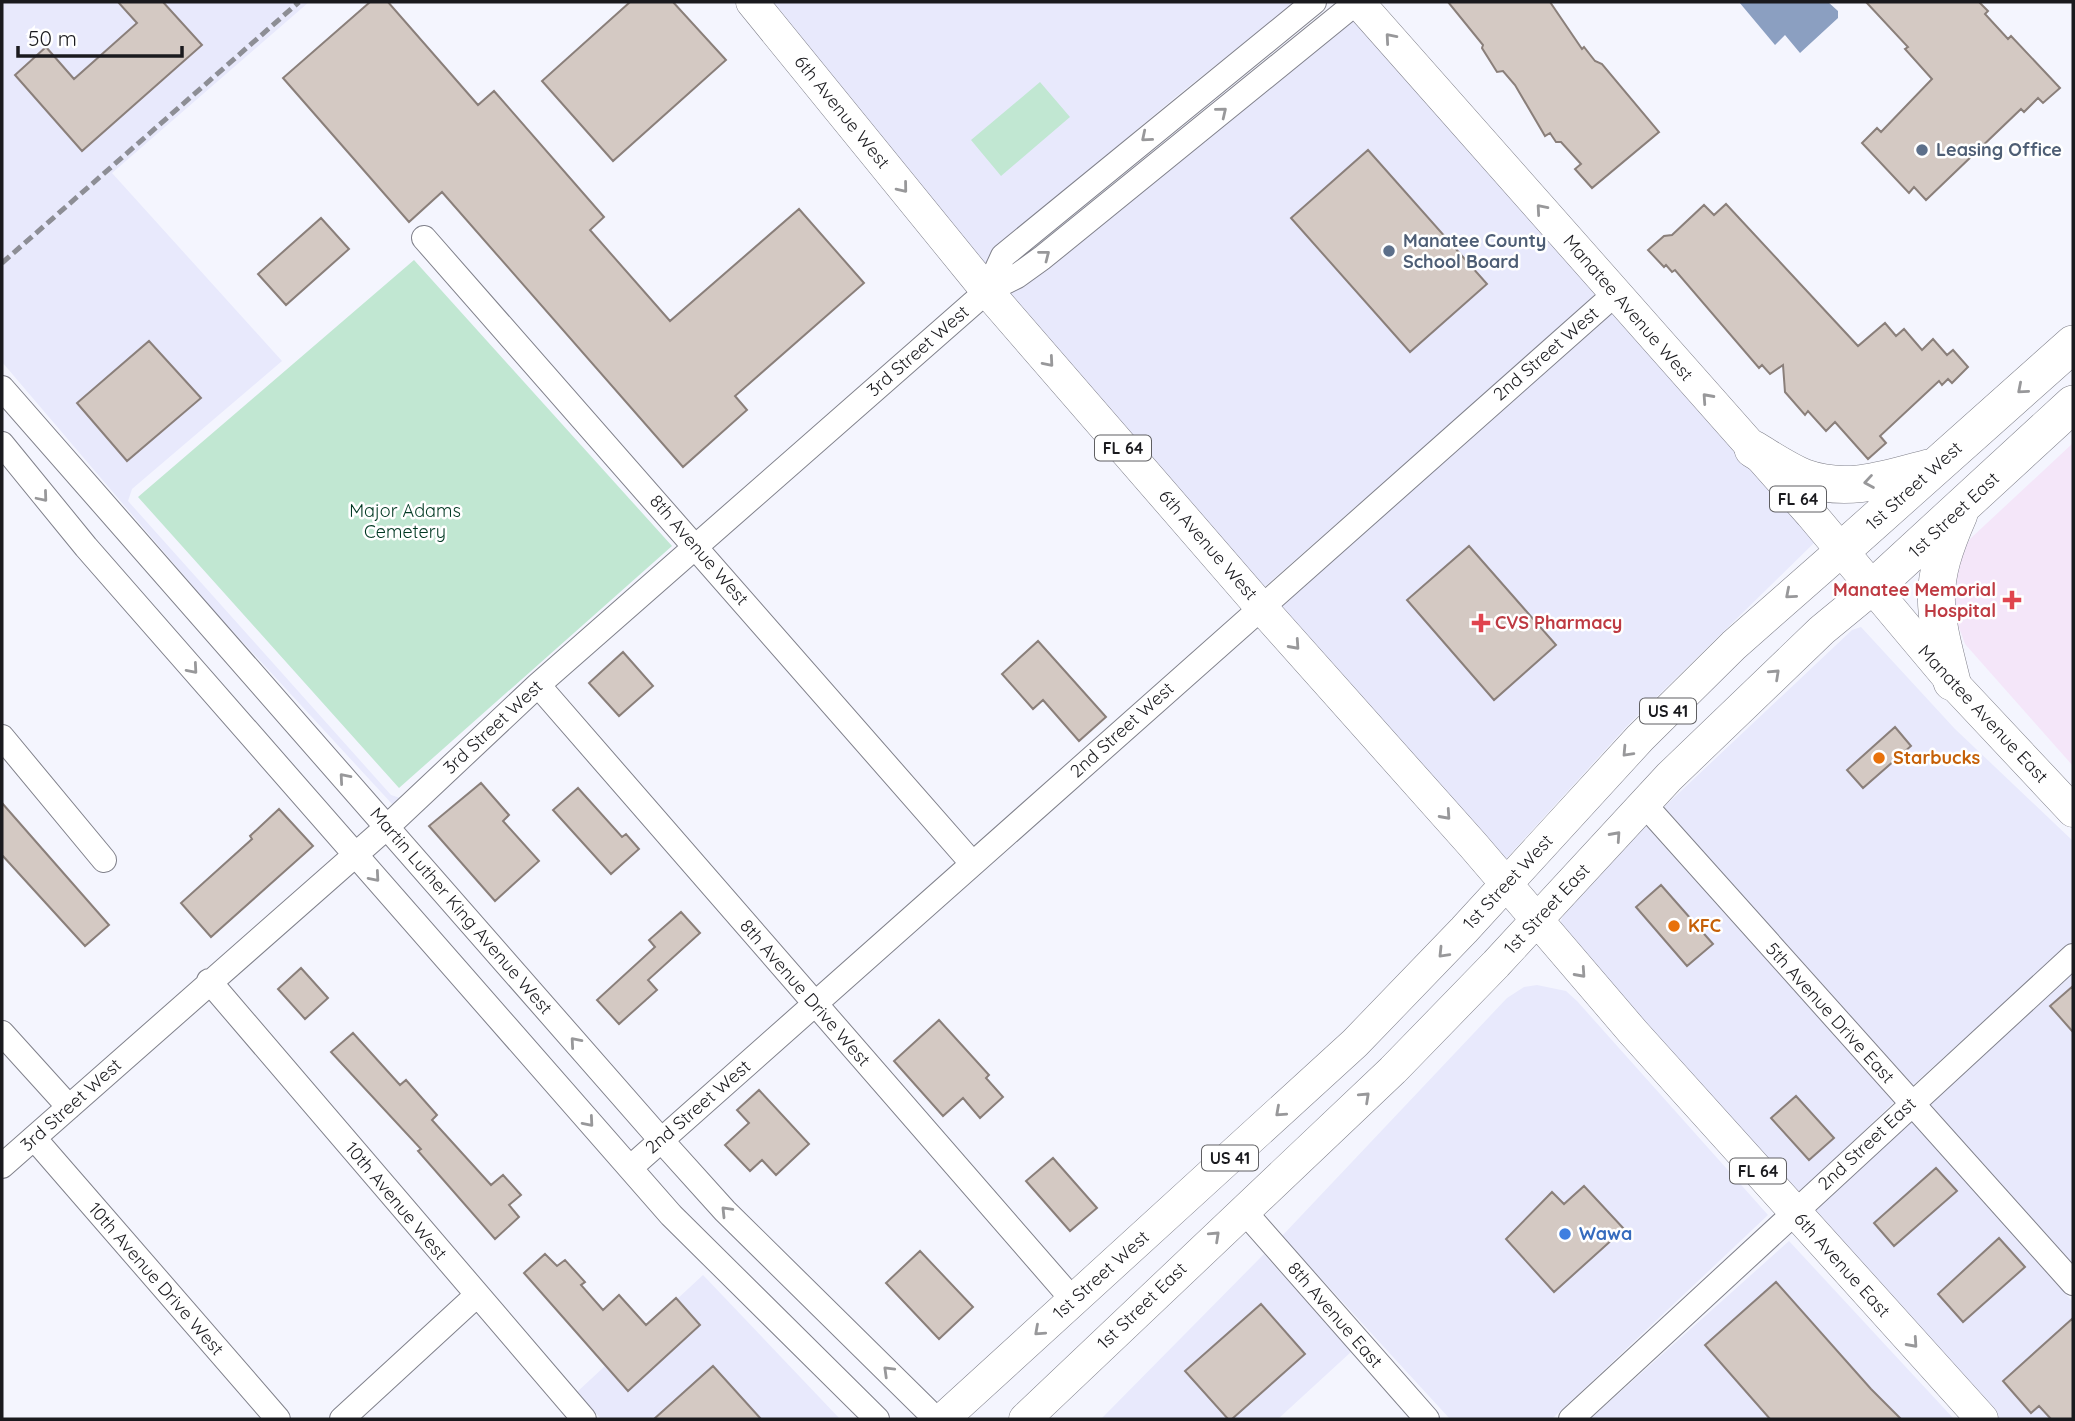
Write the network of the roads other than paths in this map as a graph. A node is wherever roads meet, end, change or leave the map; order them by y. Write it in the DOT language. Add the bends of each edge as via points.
graph roads {
  1 [pos="751,2"];
  2 [pos="1314,2"];
  3 [pos="1358,2"];
  4 [pos="1176,112"];
  5 [pos="1195,133"];
  6 [pos="424,238"];
  7 [pos="987,291"];
  8 [pos="1615,293"];
  9 [pos="2073,344"];
  10 [pos="2,388"];
  11 [pos="2073,404"];
  12 [pos="41,433"];
  13 [pos="1753,449"];
  14 [pos="5,456"];
  15 [pos="1936,466"];
  16 [pos="1962,507"];
  17 [pos="696,546"];
  18 [pos="1842,550"];
  19 [pos="1872,588"];
  20 [pos="1260,606"];
  21 [pos="1952,682"];
  22 [pos="538,685"];
  23 [pos="2,737"];
  24 [pos="1644,804"];
  25 [pos="2073,811"];
  26 [pos="387,827"];
  27 [pos="355,854"];
  28 [pos="104,860"];
  29 [pos="972,863"];
  30 [pos="1506,885"];
  31 [pos="1536,922"];
  32 [pos="2073,956"];
  33 [pos="209,981"];
  34 [pos="816,1005"];
  35 [pos="2,1033"];
  36 [pos="1911,1102"];
  37 [pos="69,1107"];
  38 [pos="33,1138"];
  39 [pos="661,1140"];
  40 [pos="2,1166"];
  41 [pos="630,1168"];
  42 [pos="1243,1210"];
  43 [pos="1795,1212"];
  44 [pos="2073,1283"];
  45 [pos="477,1295"];
  46 [pos="1073,1300"];
  47 [pos="278,1419"];
  48 [pos="342,1419"];
  49 [pos="584,1419"];
  50 [pos="877,1419"];
  51 [pos="936,1419"];
  52 [pos="943,1419"];
  53 [pos="1025,1419"];
  54 [pos="1427,1419"];
  55 [pos="1571,1419"];
  56 [pos="1982,1419"];
  1 -- 7 [label="main road, 6th Avenue West / FL 64, one-way"];
  2 -- 4 [label="street, 3rd Street West"];
  5 -- 3 [label="street, 3rd Street West, one-way"];
  8 -- 3 [label="main road, Manatee Avenue West / FL 64, one-way"];
  4 -- 5 [label="street"];
  4 -- 7 [label="street, 3rd Street West, one-way" via="1003,256"];
  7 -- 5 [label="street, 3rd Street West, one-way" via="1042,258"];
  6 -- 17 [label="street, 8th Avenue West"];
  7 -- 17 [label="street, 3rd Street West"];
  7 -- 20 [label="main road, 6th Avenue West / FL 64, one-way"];
  13 -- 8 [label="main road, Manatee Avenue West / FL 64, one-way"];
  8 -- 20 [label="street, 2nd Street West"];
  9 -- 15 [label="highway, 1st Street West / US 41, one-way"];
  10 -- 12 [label="street, Martin Luther King Avenue West"];
  11 -- 16 [label="highway, 1st Street East / US 41"];
  12 -- 14 [label="street"];
  26 -- 12 [label="street, Martin Luther King Avenue West, one-way"];
  15 -- 13 [label="highway, one-way" via="1868,484 1834,485 1805,478"];
  13 -- 18 [label="main road, Manatee Avenue West / FL 64"];
  14 -- 27 [label="street, one-way"];
  15 -- 18 [label="highway, 1st Street West / US 41"];
  16 -- 19 [label="highway, 1st Street East / US 41"];
  16 -- 21 [label="highway" via="1936,580 1935,612"];
  17 -- 22 [label="street, 3rd Street West"];
  17 -- 29 [label="street, 8th Avenue West"];
  18 -- 19 [label="main road, Manatee Avenue East / FL 64"];
  18 -- 30 [label="main road, 1st Street West / US 41, one-way" via="1734,645 1640,738"];
  19 -- 21 [label="main road, Manatee Avenue East / FL 64"];
  24 -- 19 [label="main road, 1st Street East / US 41, one-way" via="1767,681"];
  20 -- 29 [label="street, 2nd Street West"];
  20 -- 30 [label="main road, 6th Avenue West / FL 64, one-way"];
  21 -- 25 [label="main road, Manatee Avenue East / FL 64"];
  22 -- 26 [label="street, 3rd Street West"];
  22 -- 34 [label="street, 8th Avenue Drive West"];
  23 -- 28 [label="street"];
  31 -- 24 [label="main road, 1st Street East / US 41, one-way"];
  24 -- 36 [label="street, 5th Avenue Drive East"];
  26 -- 27 [label="street, 3rd Street West"];
  39 -- 26 [label="street, Martin Luther King Avenue West, one-way"];
  27 -- 33 [label="street, 3rd Street West"];
  27 -- 41 [label="street, one-way"];
  29 -- 34 [label="street, 2nd Street West"];
  30 -- 31 [label="main road, 6th Avenue West / FL 64"];
  30 -- 46 [label="main road, 1st Street West / US 41, one-way" via="1340,1057"];
  42 -- 31 [label="main road, 1st Street East / US 41, one-way" via="1420,1044"];
  31 -- 43 [label="main road, 6th Avenue East / FL 64, one-way"];
  32 -- 36 [label="street, 2nd Street East"];
  33 -- 37 [label="street, 3rd Street West"];
  33 -- 45 [label="street, 10th Avenue West"];
  34 -- 39 [label="street, 2nd Street West"];
  34 -- 46 [label="street, 8th Avenue Drive West"];
  35 -- 37 [label="street"];
  36 -- 43 [label="street, 2nd Street East"];
  36 -- 44 [label="street, 5th Avenue Drive East"];
  37 -- 38 [label="street, 3rd Street West"];
  38 -- 40 [label="street, 3rd Street West"];
  38 -- 47 [label="street, 10th Avenue Drive West"];
  39 -- 41 [label="street, 2nd Street West"];
  51 -- 39 [label="street, Martin Luther King Avenue West, one-way" via="725,1211"];
  41 -- 50 [label="street" via="725,1271"];
  53 -- 42 [label="main road, 1st Street East / US 41, one-way"];
  42 -- 54 [label="street, 8th Avenue East"];
  43 -- 55 [label="street, 2nd Street East"];
  43 -- 56 [label="main road, 6th Avenue East / FL 64, one-way"];
  45 -- 48 [label="street"];
  45 -- 49 [label="street, 10th Avenue West"];
  46 -- 52 [label="main road, 1st Street West / US 41, one-way"];
}
